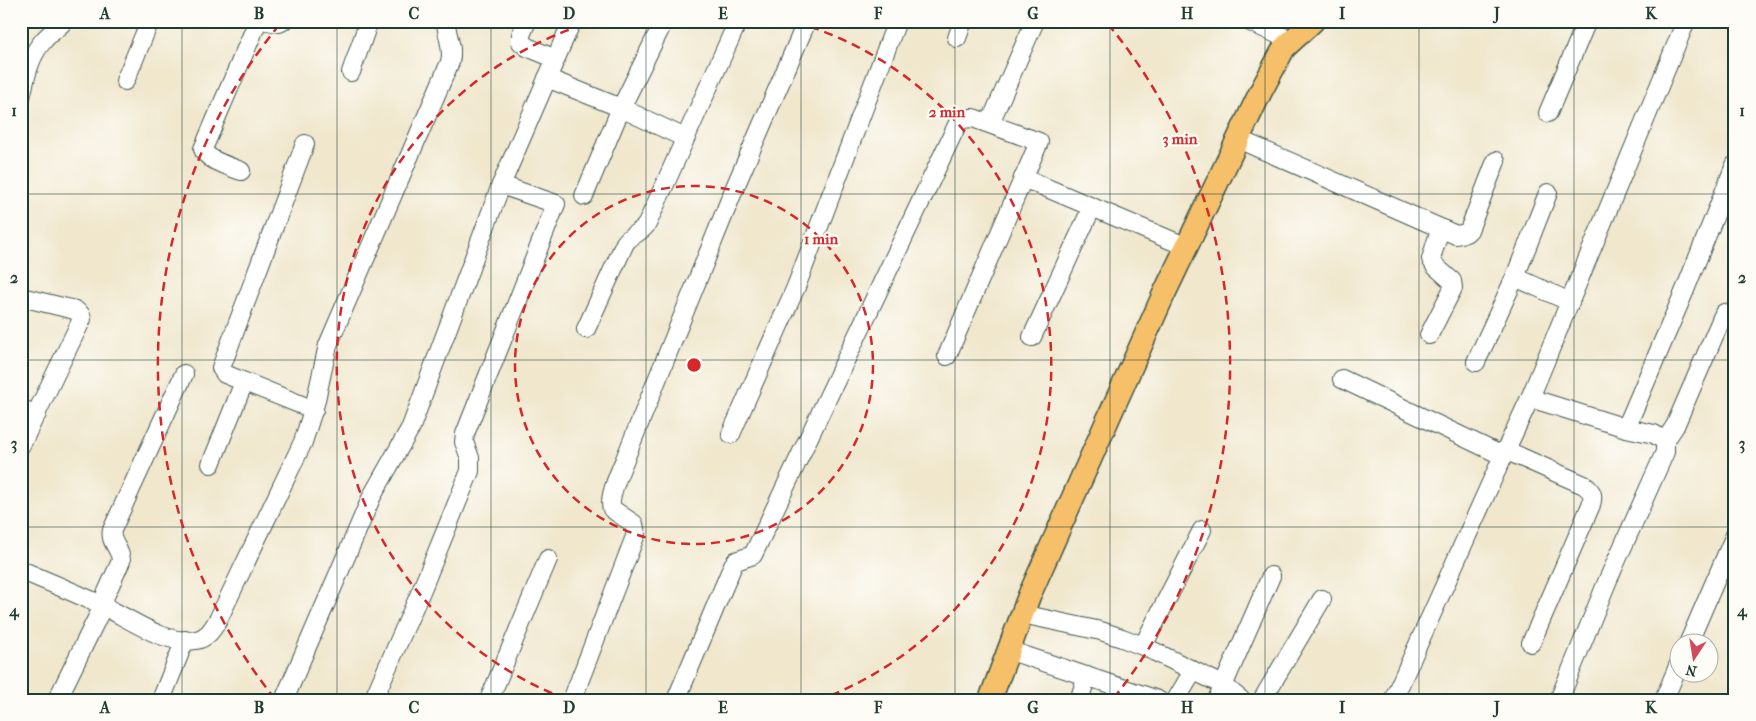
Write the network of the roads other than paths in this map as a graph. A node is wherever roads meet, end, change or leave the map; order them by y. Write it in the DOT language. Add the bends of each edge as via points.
graph roads {
  1 [pos="64,21"];
  2 [pos="150,21"];
  3 [pos="258,21"];
  4 [pos="267,21"];
  5 [pos="282,21"];
  6 [pos="370,21"];
  7 [pos="446,21"];
  8 [pos="527,21"];
  9 [pos="572,21"];
  10 [pos="664,21"];
  11 [pos="738,21"];
  12 [pos="807,21"];
  13 [pos="898,21"];
  14 [pos="963,21"];
  15 [pos="1035,21"];
  16 [pos="1248,21"];
  17 [pos="1313,21"];
  18 [pos="1588,21"];
  19 [pos="1686,21"];
  20 [pos="957,38"];
  21 [pos="1292,41"];
  22 [pos="28,49"];
  23 [pos="556,59"];
  24 [pos="351,72"];
  25 [pos="547,78"];
  26 [pos="125,81"];
  27 [pos="21,98"];
  28 [pos="621,108"];
  29 [pos="1548,113"];
  30 [pos="990,123"];
  31 [pos="685,138"];
  32 [pos="1238,139"];
  33 [pos="305,144"];
  34 [pos="1496,161"];
  35 [pos="1735,165"];
  36 [pos="241,171"];
  37 [pos="1023,178"];
  38 [pos="501,185"];
  39 [pos="1548,193"];
  40 [pos="584,196"];
  41 [pos="1092,207"];
  42 [pos="1440,229"];
  43 [pos="1187,247"];
  44 [pos="1515,277"];
  45 [pos="21,297"];
  46 [pos="1570,302"];
  47 [pos="1724,313"];
  48 [pos="586,329"];
  49 [pos="1429,335"];
  50 [pos="1032,337"];
  51 [pos="947,356"];
  52 [pos="1476,362"];
  53 [pos="184,374"];
  54 [pos="1342,379"];
  55 [pos="244,382"];
  56 [pos="1530,398"];
  57 [pos="314,410"];
  58 [pos="29,411"];
  59 [pos="1626,428"];
  60 [pos="731,434"];
  61 [pos="1665,440"];
  62 [pos="21,445"];
  63 [pos="1504,453"];
  64 [pos="211,464"];
  65 [pos="1202,530"];
  66 [pos="1735,535"];
  67 [pos="548,559"];
  68 [pos="21,570"];
  69 [pos="1271,576"];
  70 [pos="1322,599"];
  71 [pos="102,605"];
  72 [pos="1022,614"];
  73 [pos="1692,634"];
  74 [pos="185,640"];
  75 [pos="1531,643"];
  76 [pos="1143,646"];
  77 [pos="1008,650"];
  78 [pos="1194,670"];
  79 [pos="1087,676"];
  80 [pos="1671,684"];
  81 [pos="1220,693"];
  82 [pos="57,700"];
  83 [pos="161,700"];
  84 [pos="284,700"];
  85 [pos="373,700"];
  86 [pos="489,700"];
  87 [pos="572,700"];
  88 [pos="676,700"];
  89 [pos="990,700"];
  90 [pos="1079,700"];
  91 [pos="1158,700"];
  92 [pos="1176,700"];
  93 [pos="1242,700"];
  94 [pos="1262,700"];
  95 [pos="1393,700"];
  96 [pos="1558,700"];
  97 [pos="1664,700"];
  1 -- 22 [label="street"];
  2 -- 26 [label="street"];
  3 -- 36 [label="street" via="203,149 209,157"];
  4 -- 5 [label="street"];
  6 -- 24 [label="street"];
  7 -- 57 [label="street" via="452,50 450,62 328,345"];
  8 -- 23 [label="street" via="521,42"];
  9 -- 23 [label="street"];
  10 -- 28 [label="street"];
  11 -- 31 [label="street"];
  12 -- 87 [label="street" via="612,494 612,509 634,524 636,534"];
  13 -- 60 [label="street" via="796,287"];
  14 -- 20 [label="street"];
  15 -- 30 [label="street"];
  16 -- 21 [label="street"];
  17 -- 21 [label="main road"];
  18 -- 29 [label="street"];
  19 -- 46 [label="street"];
  21 -- 32 [label="main road" via="1284,48"];
  22 -- 27 [label="street"];
  23 -- 25 [label="street"];
  25 -- 28 [label="street"];
  25 -- 38 [label="street"];
  28 -- 31 [label="street"];
  28 -- 40 [label="street"];
  30 -- 37 [label="street" via="1039,142"];
  30 -- 88 [label="street" via="967,118 958,123 753,555 733,565"];
  31 -- 48 [label="street" via="647,224 625,243"];
  32 -- 42 [label="street"];
  32 -- 43 [label="main road"];
  33 -- 55 [label="street" via="221,365 225,374"];
  34 -- 42 [label="street" via="1469,230 1456,235"];
  35 -- 59 [label="street"];
  37 -- 41 [label="street"];
  37 -- 51 [label="street"];
  38 -- 84 [label="street" via="411,427 372,496"];
  38 -- 85 [label="street" via="556,204 465,434 470,471"];
  39 -- 44 [label="street"];
  41 -- 43 [label="street"];
  41 -- 50 [label="street"];
  42 -- 49 [label="street" via="1431,259 1452,281 1453,288"];
  43 -- 72 [label="main road"];
  44 -- 46 [label="street"];
  44 -- 52 [label="street"];
  45 -- 58 [label="street" via="75,310 82,315 79,327"];
  46 -- 56 [label="street"];
  47 -- 61 [label="street" via="1675,426"];
  53 -- 71 [label="street" via="112,530 111,538 121,561"];
  54 -- 63 [label="street"];
  55 -- 57 [label="street"];
  55 -- 64 [label="street"];
  56 -- 59 [label="street"];
  56 -- 63 [label="street"];
  57 -- 74 [label="street" via="289,473 218,620 205,637"];
  58 -- 62 [label="street"];
  59 -- 61 [label="street"];
  61 -- 96 [label="street" via="1665,452"];
  63 -- 75 [label="street" via="1584,485 1592,496 1591,505"];
  63 -- 95 [label="street"];
  65 -- 76 [label="street"];
  66 -- 73 [label="street"];
  67 -- 86 [label="street"];
  68 -- 71 [label="street"];
  69 -- 81 [label="street"];
  70 -- 94 [label="street"];
  71 -- 74 [label="street" via="165,636"];
  71 -- 82 [label="street"];
  72 -- 76 [label="street" via="1101,631"];
  72 -- 77 [label="main road"];
  74 -- 83 [label="street"];
  76 -- 78 [label="street"];
  77 -- 79 [label="street"];
  77 -- 89 [label="main road"];
  78 -- 81 [label="street"];
  78 -- 92 [label="street"];
  79 -- 90 [label="street"];
  79 -- 91 [label="street"];
  80 -- 97 [label="street"];
  81 -- 93 [label="street"];
}
